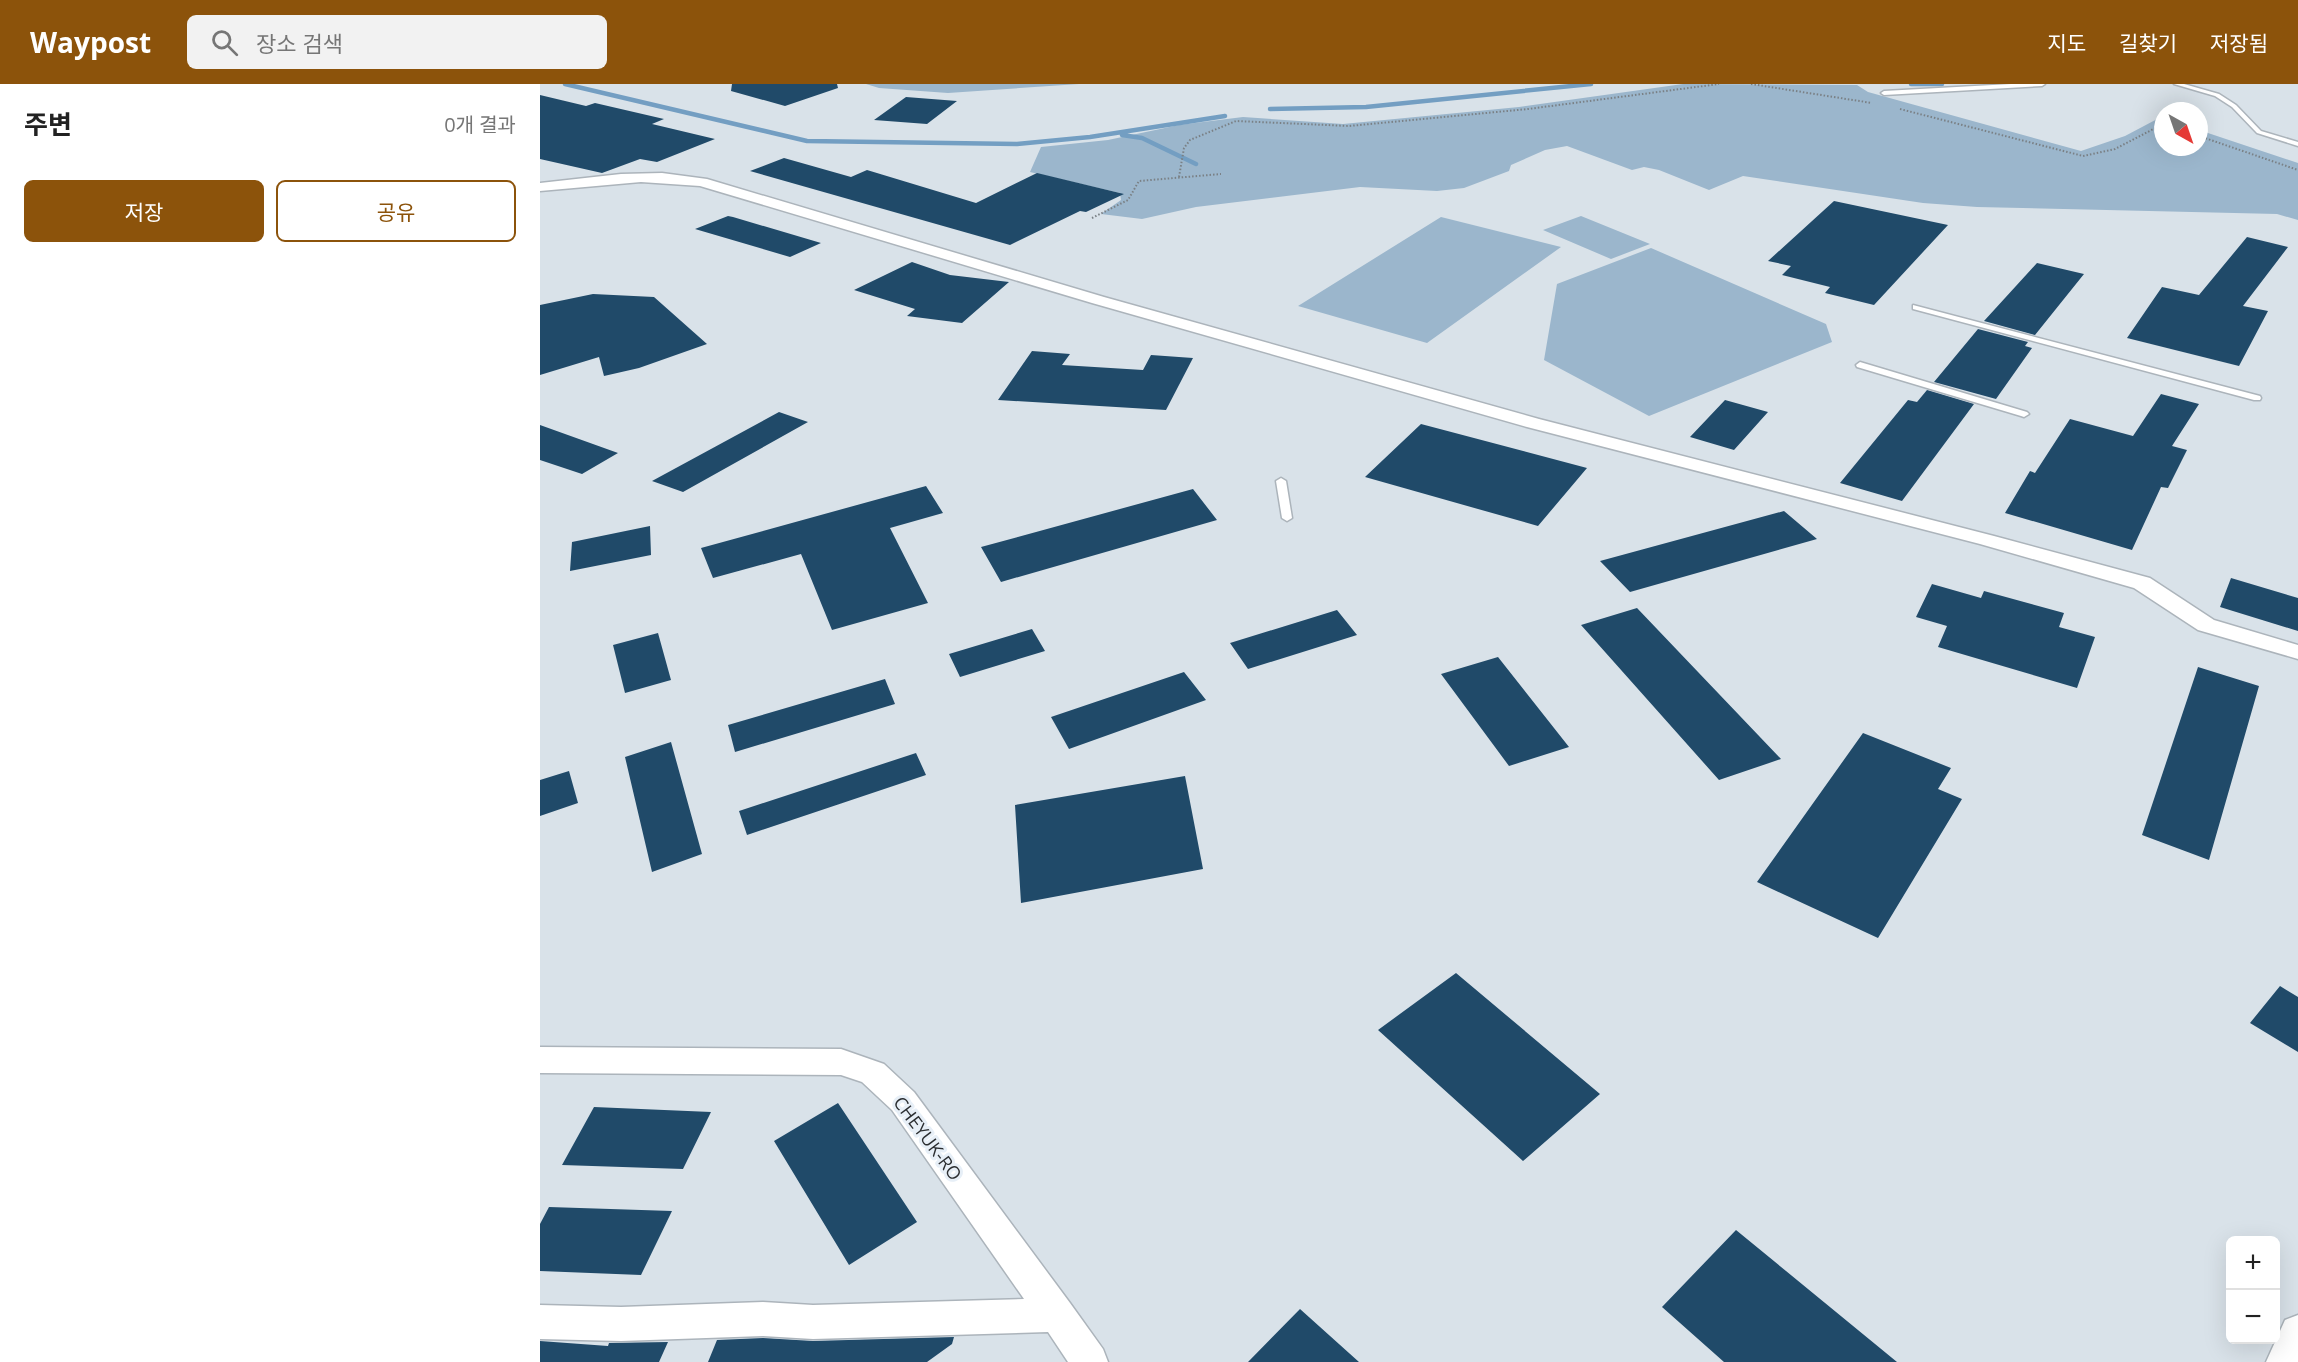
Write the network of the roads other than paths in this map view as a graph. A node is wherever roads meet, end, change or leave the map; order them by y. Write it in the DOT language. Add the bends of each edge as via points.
graph roads {
  1 [pos="2042,84"];
  2 [pos="2177,84"];
  3 [pos="1884,93"];
  4 [pos="2298,144"];
  5 [pos="540,187"];
  6 [pos="1916,307"];
  7 [pos="1860,365"];
  8 [pos="2256,398"];
  9 [pos="2024,414"];
  10 [pos="1281,481"];
  11 [pos="1287,518"];
  12 [pos="2298,652"];
  13 [pos="540,1060"];
  14 [pos="1058,1315"];
  15 [pos="540,1322"];
  16 [pos="2298,1332"];
  17 [pos="1090,1362"];
  18 [pos="2284,1362"];
  1 -- 3 [label="lane"];
  2 -- 4 [label="lane" via="2217,95 2259,132"];
  5 -- 12 [label="street" via="642,178 702,182 1533,423 2142,583 2206,625"];
  6 -- 8 [label="lane"];
  7 -- 9 [label="lane"];
  10 -- 11 [label="lane"];
  13 -- 14 [label="street, CHEYUK-RO" via="841,1062 873,1073 903,1101"];
  14 -- 15 [label="street" via="813,1322 763,1319 621,1324"];
  14 -- 17 [label="street, CHEYUK-RO"];
  16 -- 18 [label="street"];
}
